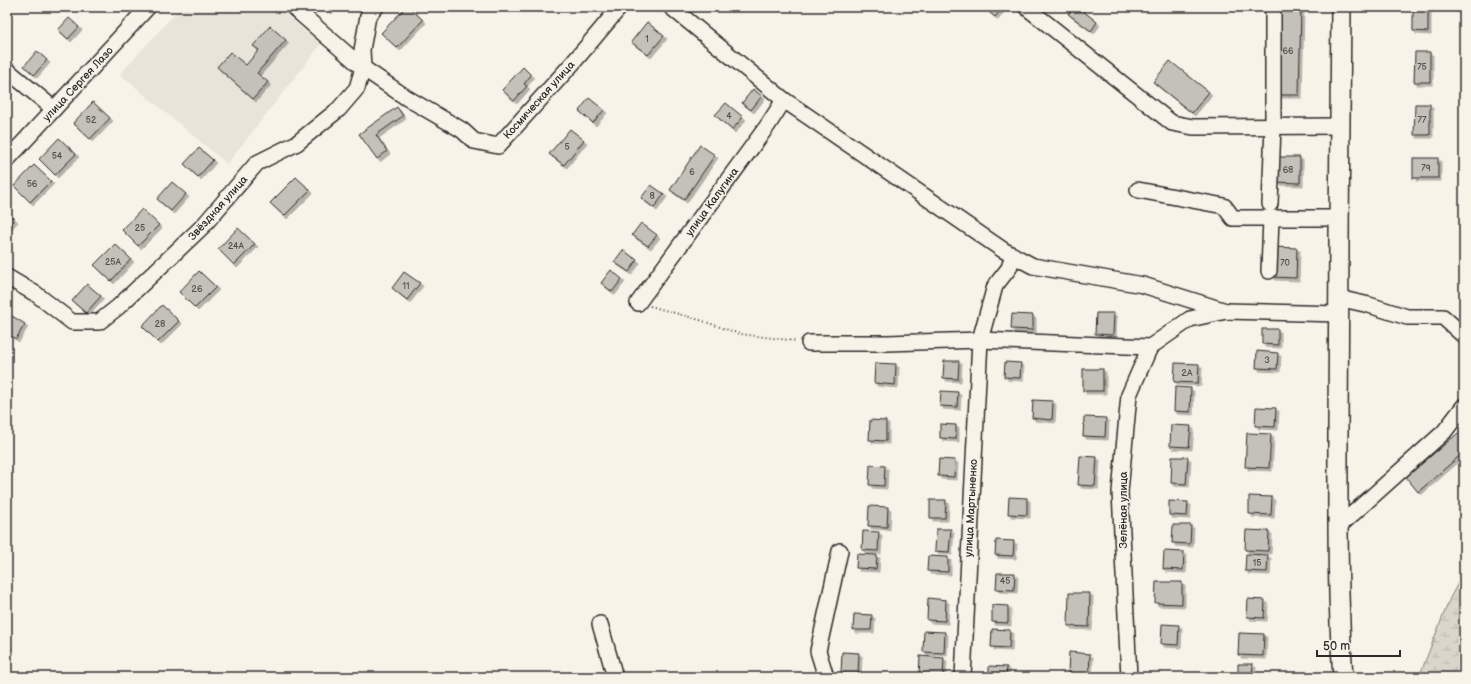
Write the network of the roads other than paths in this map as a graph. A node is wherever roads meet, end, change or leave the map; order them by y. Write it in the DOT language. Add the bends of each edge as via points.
graph roads {
  1 [pos="148,7"];
  2 [pos="293,7"];
  3 [pos="376,7"];
  4 [pos="620,7"];
  5 [pos="671,7"];
  6 [pos="1026,7"];
  7 [pos="1341,7"];
  8 [pos="1273,8"];
  9 [pos="363,68"];
  10 [pos="7,70"];
  11 [pos="784,100"];
  12 [pos="54,109"];
  13 [pos="1274,126"];
  14 [pos="1340,126"];
  15 [pos="7,160"];
  16 [pos="1138,190"];
  17 [pos="1270,211"];
  18 [pos="1339,218"];
  19 [pos="1013,255"];
  20 [pos="1269,271"];
  21 [pos="7,277"];
  22 [pos="638,302"];
  23 [pos="1338,306"];
  24 [pos="1226,311"];
  25 [pos="1464,336"];
  26 [pos="980,340"];
  27 [pos="809,343"];
  28 [pos="1150,347"];
  29 [pos="1464,406"];
  30 [pos="1338,527"];
  31 [pos="840,551"];
  32 [pos="600,624"];
  33 [pos="615,677"];
  34 [pos="826,677"];
  35 [pos="963,677"];
  36 [pos="1129,677"];
  37 [pos="1343,677"];
  1 -- 12 [label="street, улица Сергея Лазо"];
  2 -- 9 [label="street"];
  3 -- 9 [label="street, Звёздная улица" via="368,16 362,50"];
  4 -- 9 [label="street, Космическая улица" via="498,146 474,141 462,130 407,98"];
  5 -- 11 [label="street"];
  6 -- 13 [label="street" via="1172,123 1193,127"];
  7 -- 14 [label="main road"];
  8 -- 13 [label="street"];
  9 -- 21 [label="street, Звёздная улица" via="357,88 339,109 297,143 257,164 203,226 99,322 72,322 36,294"];
  10 -- 12 [label="street"];
  11 -- 19 [label="street"];
  11 -- 22 [label="street, улица Калугина" via="768,126"];
  12 -- 15 [label="street, улица Сергея Лазо"];
  13 -- 14 [label="street"];
  13 -- 17 [label="street"];
  14 -- 18 [label="main road"];
  16 -- 17 [label="street" via="1224,206 1233,218"];
  17 -- 18 [label="street"];
  17 -- 20 [label="street"];
  18 -- 23 [label="main road"];
  19 -- 24 [label="street" via="1033,266 1143,285"];
  19 -- 26 [label="street, улица Мартыненко" via="1009,268 995,286"];
  23 -- 24 [label="street"];
  23 -- 25 [label="street" via="1369,305 1407,317 1443,317"];
  23 -- 30 [label="main road"];
  24 -- 28 [label="street" via="1190,319"];
  26 -- 27 [label="street"];
  26 -- 28 [label="street"];
  26 -- 35 [label="street, улица Мартыненко"];
  28 -- 36 [label="street, Зелёная улица" via="1130,395 1120,492"];
  29 -- 30 [label="street" via="1444,432"];
  30 -- 37 [label="main road" via="1338,615"];
  31 -- 34 [label="street" via="818,650"];
  32 -- 33 [label="street"];
}
